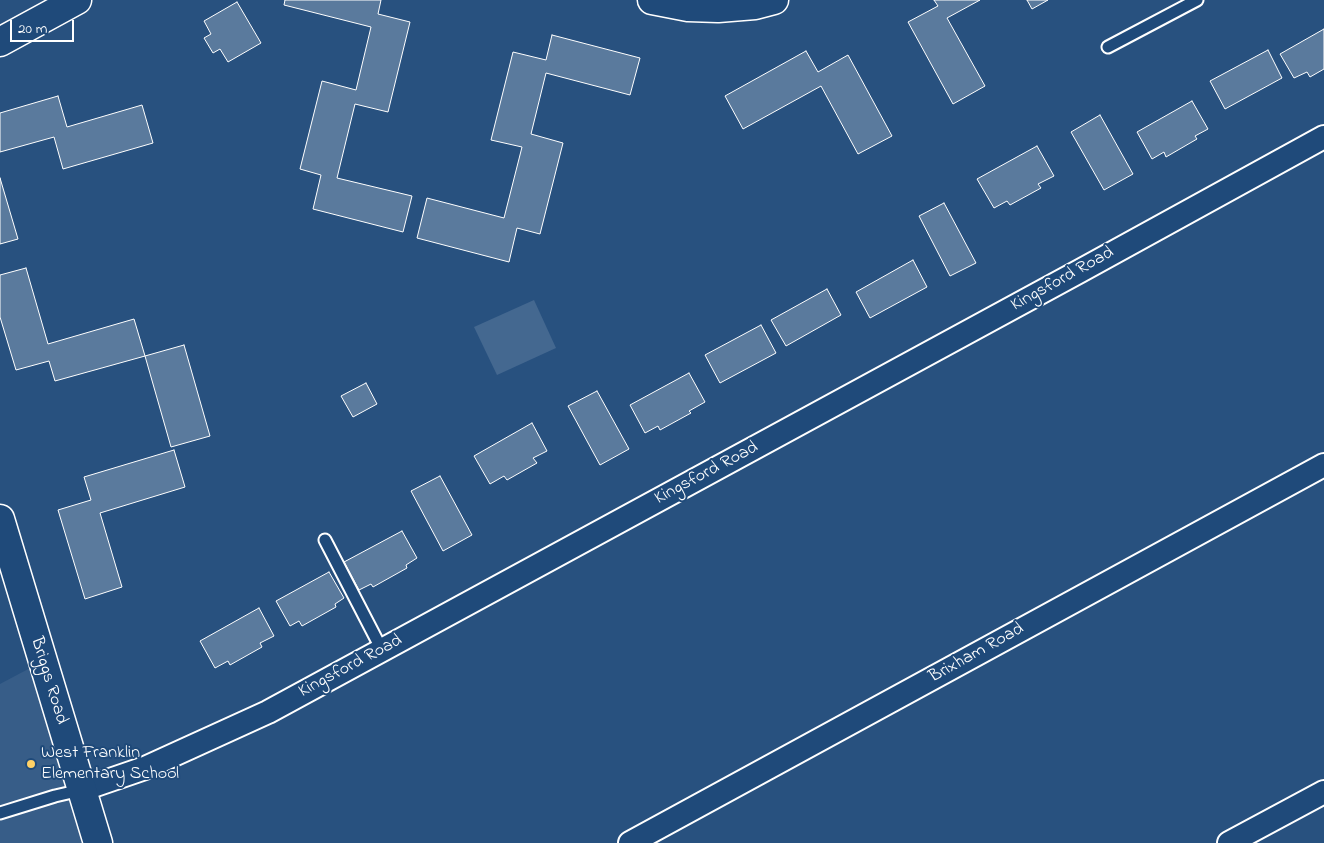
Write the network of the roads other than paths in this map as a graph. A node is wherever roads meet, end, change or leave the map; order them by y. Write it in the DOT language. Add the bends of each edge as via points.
graph roads {
  1 [pos="76,0"];
  2 [pos="652,0"];
  3 [pos="774,0"];
  4 [pos="1197,0"];
  5 [pos="0,42"];
  6 [pos="1108,47"];
  7 [pos="1324,137"];
  8 [pos="1324,465"];
  9 [pos="0,519"];
  10 [pos="325,540"];
  11 [pos="382,650"];
  12 [pos="81,790"];
  13 [pos="1324,792"];
  14 [pos="0,813"];
  15 [pos="98,843"];
  16 [pos="630,843"];
  17 [pos="1229,843"];
  1 -- 5 [label="street"];
  2 -- 3 [label="street" via="688,7 718,8"];
  4 -- 6 [label="lane"];
  7 -- 11 [label="street, Kingsford Road"];
  8 -- 16 [label="street, Brixham Road"];
  9 -- 12 [label="street, Briggs Road"];
  10 -- 11 [label="lane"];
  11 -- 12 [label="street, Kingsford Road" via="268,712 145,768"];
  12 -- 14 [label="lane"];
  12 -- 15 [label="street, Briggs Road"];
  13 -- 17 [label="street"];
}
